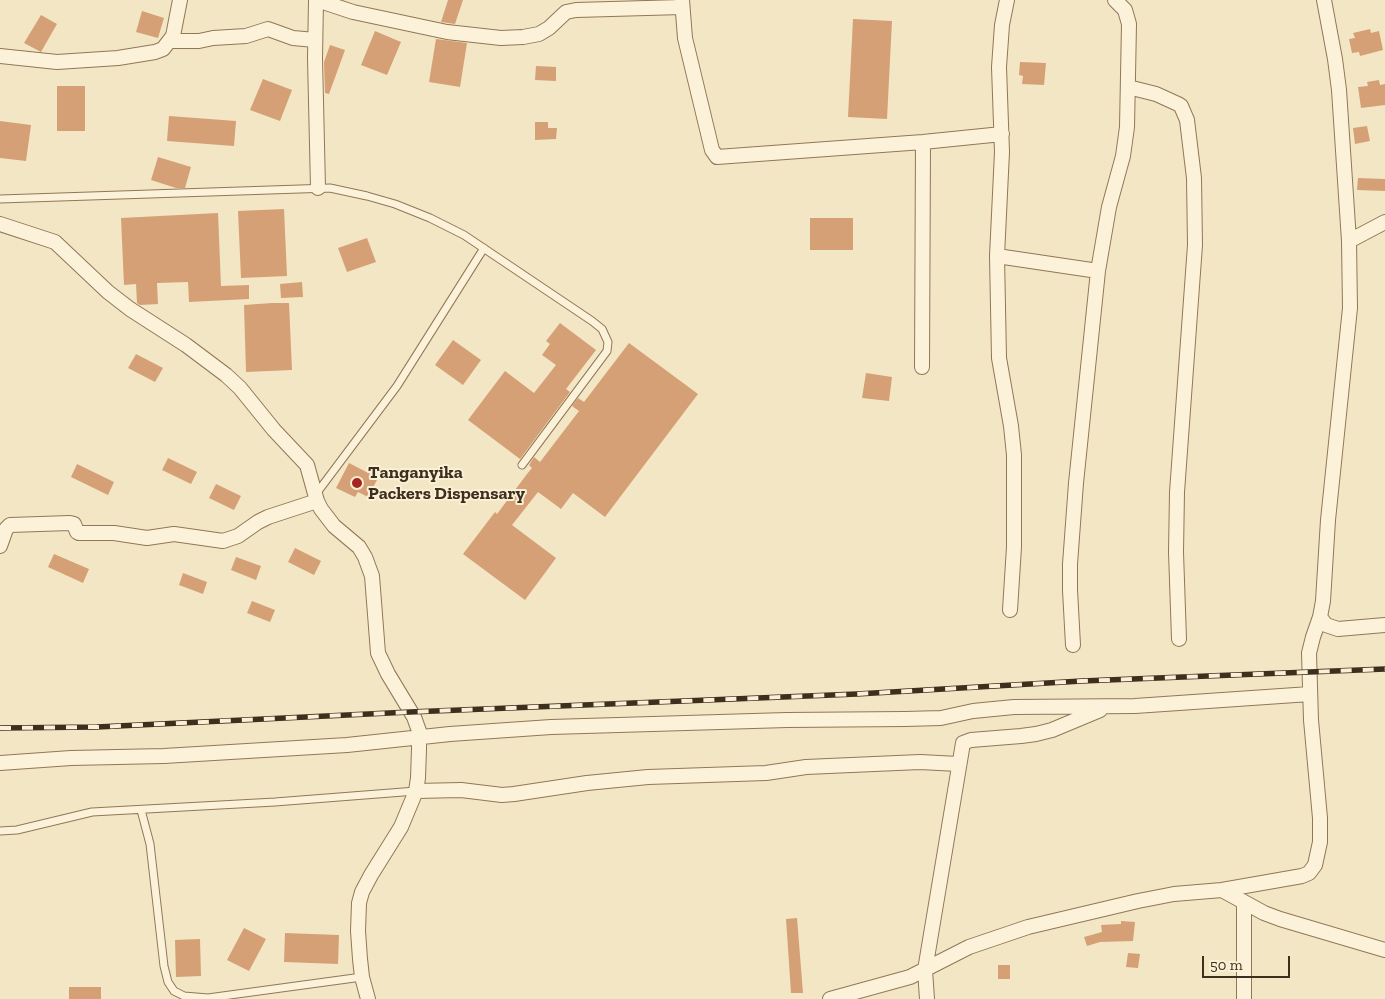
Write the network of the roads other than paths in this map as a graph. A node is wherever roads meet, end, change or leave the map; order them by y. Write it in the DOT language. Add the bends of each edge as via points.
graph roads {
  1 [pos="180,0"];
  2 [pos="316,0"];
  3 [pos="1007,0"];
  4 [pos="1116,0"];
  5 [pos="1324,0"];
  6 [pos="682,4"];
  7 [pos="565,6"];
  8 [pos="315,40"];
  9 [pos="170,42"];
  10 [pos="0,56"];
  11 [pos="1128,87"];
  12 [pos="1002,134"];
  13 [pos="923,142"];
  14 [pos="318,188"];
  15 [pos="0,200"];
  16 [pos="1385,222"];
  17 [pos="0,224"];
  18 [pos="1349,241"];
  19 [pos="484,248"];
  20 [pos="997,256"];
  21 [pos="1098,271"];
  22 [pos="922,367"];
  23 [pos="522,465"];
  24 [pos="317,498"];
  25 [pos="0,546"];
  26 [pos="1010,610"];
  27 [pos="1320,617"];
  28 [pos="1385,625"];
  29 [pos="1179,639"];
  30 [pos="1073,645"];
  31 [pos="1310,694"];
  32 [pos="1106,707"];
  33 [pos="419,738"];
  34 [pos="0,763"];
  35 [pos="958,764"];
  36 [pos="416,791"];
  37 [pos="141,810"];
  38 [pos="0,831"];
  39 [pos="1222,890"];
  40 [pos="1244,902"];
  41 [pos="1385,950"];
  42 [pos="925,970"];
  43 [pos="362,977"];
  44 [pos="368,999"];
  45 [pos="830,999"];
  46 [pos="927,999"];
  47 [pos="1244,999"];
  1 -- 9 [label="street"];
  2 -- 7 [label="street" via="353,12 447,32 501,38 539,34 549,28"];
  2 -- 8 [label="street"];
  3 -- 12 [label="street" via="999,67"];
  4 -- 11 [label="street" via="1128,17"];
  5 -- 18 [label="street" via="1339,90"];
  6 -- 7 [label="street" via="601,9"];
  6 -- 13 [label="street" via="685,38 715,156"];
  8 -- 9 [label="street" via="293,38 268,29 246,36"];
  8 -- 14 [label="street"];
  9 -- 10 [label="street" via="155,52 118,58 57,62"];
  11 -- 21 [label="street" via="1123,156 1109,207"];
  11 -- 29 [label="street" via="1156,94 1182,106 1188,126 1194,178 1195,245 1177,492"];
  12 -- 13 [label="street"];
  12 -- 20 [label="street"];
  13 -- 22 [label="street"];
  14 -- 15 [label="lane"];
  14 -- 19 [label="lane" via="351,192 394,204 430,218"];
  16 -- 18 [label="street"];
  17 -- 24 [label="street" via="55,242 108,292 226,375 307,465"];
  18 -- 27 [label="street" via="1350,308"];
  19 -- 23 [label="lane" via="592,321 602,329 608,342 606,351"];
  19 -- 24 [label="lane" via="397,386"];
  20 -- 21 [label="street"];
  20 -- 26 [label="street" via="999,358 1014,455"];
  21 -- 30 [label="street" via="1070,564"];
  24 -- 25 [label="street" via="268,517 238,536 223,541 174,534 147,538 114,533 79,533 70,523 10,525"];
  24 -- 33 [label="street" via="334,526 365,556 372,582 378,653 414,717"];
  27 -- 28 [label="street" via="1326,625 1338,629"];
  27 -- 31 [label="street" via="1309,654"];
  31 -- 32 [label="street"];
  31 -- 39 [label="street" via="1320,818 1320,842 1315,865 1302,876"];
  32 -- 33 [label="street" via="1014,707 941,718 575,725"];
  32 -- 35 [label="street" via="1036,734 966,741"];
  33 -- 34 [label="street" via="222,753"];
  33 -- 36 [label="street"];
  35 -- 36 [label="street" via="920,762 648,777 514,794"];
  35 -- 42 [label="street"];
  36 -- 37 [label="lane"];
  36 -- 43 [label="street" via="401,827 362,892 358,909"];
  37 -- 38 [label="lane" via="92,812"];
  37 -- 43 [label="lane" via="150,844 164,966 174,991 184,996 208,998"];
  39 -- 40 [label="street"];
  39 -- 42 [label="street" via="1138,900 1028,927 969,947"];
  40 -- 41 [label="street" via="1280,919"];
  40 -- 47 [label="street"];
  42 -- 45 [label="street" via="896,982"];
  42 -- 46 [label="street"];
  43 -- 44 [label="street"];
}
